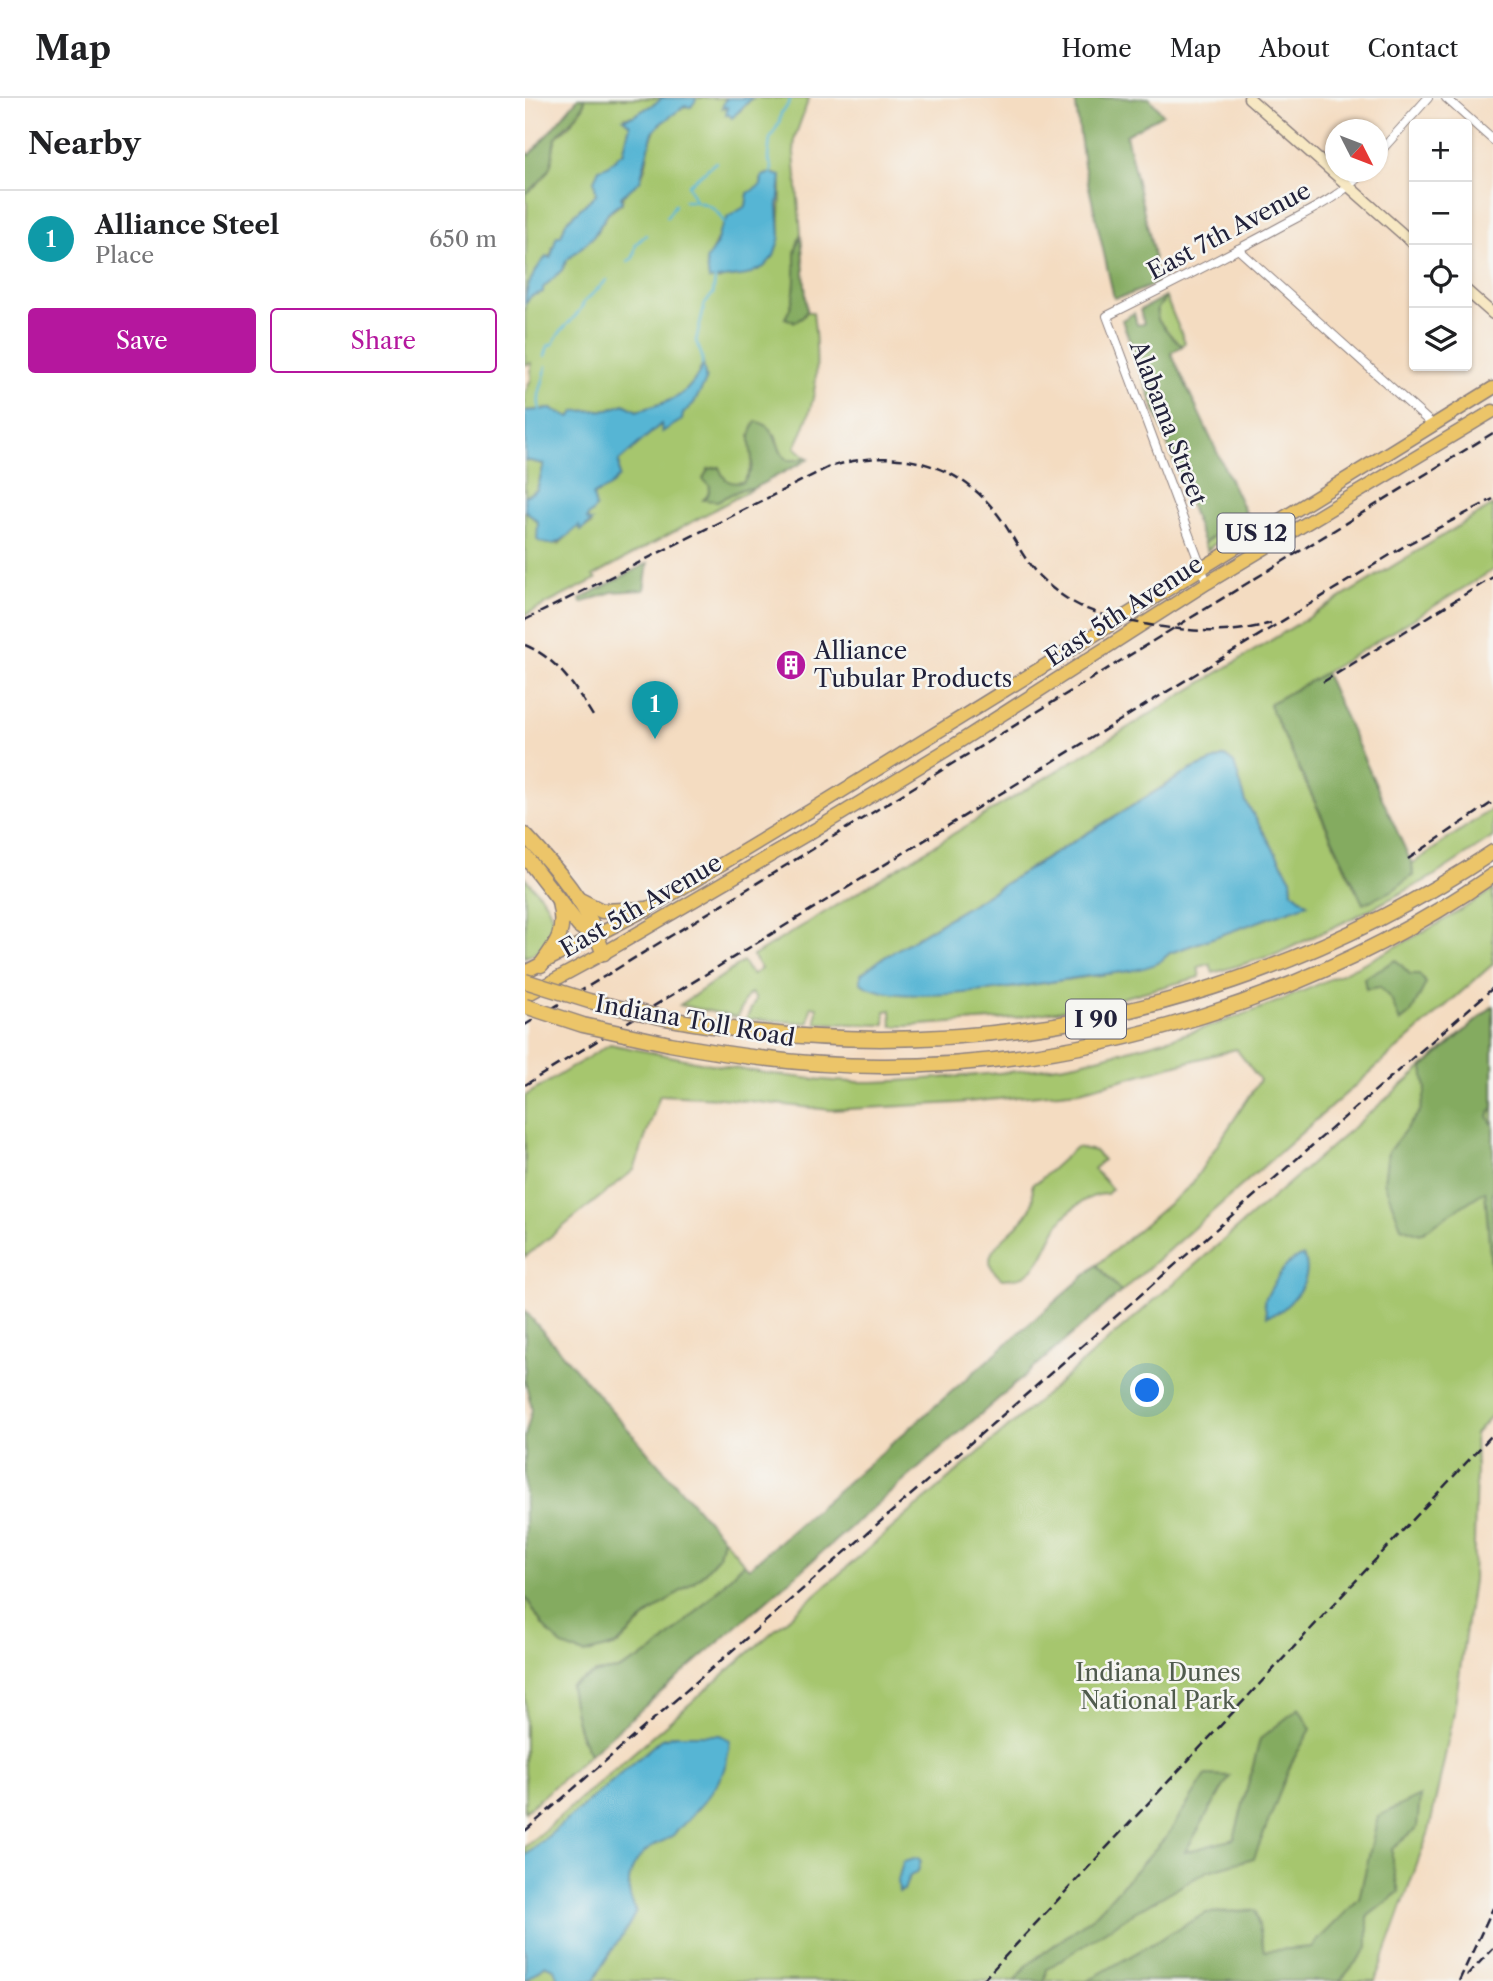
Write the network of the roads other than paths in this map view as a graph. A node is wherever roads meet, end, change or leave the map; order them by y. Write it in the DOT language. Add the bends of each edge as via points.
graph roads {
  1 [pos="1249,98"];
  2 [pos="1428,98"];
  3 [pos="1447,98"];
  4 [pos="1493,139"];
  5 [pos="1388,143"];
  6 [pos="1353,182"];
  7 [pos="1349,186"];
  8 [pos="1409,240"];
  9 [pos="1238,249"];
  10 [pos="1472,295"];
  11 [pos="1493,314"];
  12 [pos="1107,316"];
  13 [pos="1493,388"];
  14 [pos="1493,411"];
  15 [pos="1433,425"];
  16 [pos="1199,568"];
  17 [pos="1207,583"];
  18 [pos="525,835"];
  19 [pos="1493,852"];
  20 [pos="525,856"];
  21 [pos="1493,875"];
  22 [pos="558,897"];
  23 [pos="576,898"];
  24 [pos="647,909"];
  25 [pos="595,937"];
  26 [pos="604,953"];
  27 [pos="541,965"];
  28 [pos="525,972"];
  29 [pos="525,981"];
  30 [pos="525,996"];
  31 [pos="525,1006"];
  1 -- 7 [label="street"];
  2 -- 5 [label="street"];
  3 -- 4 [label="street"];
  6 -- 7 [label="street, East 7th Avenue"];
  7 -- 8 [label="street"];
  7 -- 9 [label="street, East 7th Avenue"];
  9 -- 12 [label="street, East 7th Avenue"];
  9 -- 15 [label="street"];
  10 -- 11 [label="street"];
  12 -- 16 [label="street, Alabama Street"];
  13 -- 15 [label="main road, East 5th Avenue / US 12"];
  14 -- 17 [label="main road, East 5th Avenue / US 12"];
  15 -- 16 [label="main road, East 5th Avenue / US 12"];
  16 -- 17 [label="street, Alabama Street"];
  16 -- 24 [label="main road, East 5th Avenue / US 12"];
  17 -- 26 [label="main road, East 5th Avenue / US 12" via="948,749"];
  18 -- 23 [label="highway"];
  19 -- 29 [label="highway, Indiana Toll Road / I 90, bridge" via="1410,903 1273,967 1095,1019 980,1035 850,1040 754,1033 589,1001"];
  20 -- 22 [label="highway"];
  21 -- 31 [label="highway, Indiana Toll Road / I 90, bridge" via="1422,919 1286,986 1104,1042 1045,1053 883,1066 789,1062 670,1044 583,1025"];
  22 -- 25 [label="highway" via="579,926"];
  22 -- 27 [label="highway" via="562,931"];
  23 -- 24 [label="highway" via="602,911"];
  23 -- 25 [label="highway"];
  24 -- 25 [label="main road, East 5th Avenue / US 12"];
  25 -- 26 [label="highway"];
  25 -- 27 [label="main road, East 5th Avenue / US 12"];
  26 -- 30 [label="main road, East 5th Avenue / US 12"];
  27 -- 28 [label="main road, East 5th Avenue / US 12"];
}
